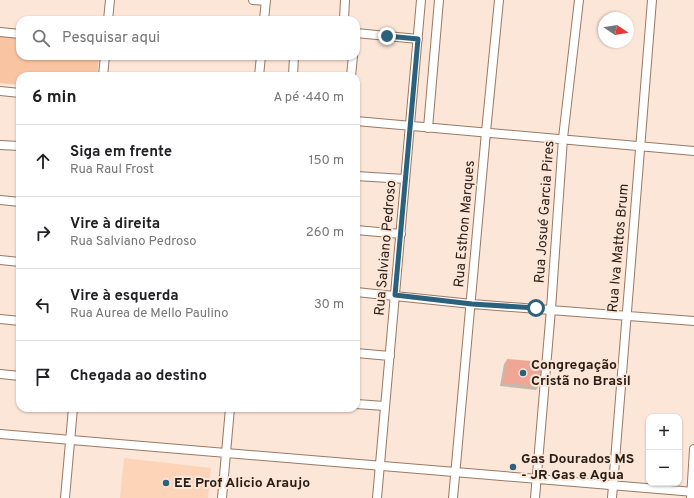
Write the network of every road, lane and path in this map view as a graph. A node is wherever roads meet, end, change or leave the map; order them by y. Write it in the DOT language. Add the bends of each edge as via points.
graph roads {
  1 [pos="110,0"];
  2 [pos="253,0"];
  3 [pos="345,0"];
  4 [pos="421,0"];
  5 [pos="440,0"];
  6 [pos="499,0"];
  7 [pos="579,0"];
  8 [pos="652,0"];
  9 [pos="266,1"];
  10 [pos="108,16"];
  11 [pos="264,16"];
  12 [pos="344,16"];
  13 [pos="0,32"];
  14 [pos="360,33"];
  15 [pos="16,34"];
  16 [pos="418,39"];
  17 [pos="105,60"];
  18 [pos="261,60"];
  19 [pos="294,60"];
  20 [pos="353,60"];
  21 [pos="103,72"];
  22 [pos="259,72"];
  23 [pos="293,72"];
  24 [pos="351,72"];
  25 [pos="0,91"];
  26 [pos="16,93"];
  27 [pos="360,121"];
  28 [pos="410,127"];
  29 [pos="428,128"];
  30 [pos="486,132"];
  31 [pos="563,138"];
  32 [pos="0,145"];
  33 [pos="16,146"];
  34 [pos="640,146"];
  35 [pos="694,151"];
  36 [pos="360,176"];
  37 [pos="404,179"];
  38 [pos="0,200"];
  39 [pos="16,202"];
  40 [pos="360,230"];
  41 [pos="401,234"];
  42 [pos="0,260"];
  43 [pos="16,262"];
  44 [pos="360,292"];
  45 [pos="395,295"];
  46 [pos="472,304"];
  47 [pos="551,309"];
  48 [pos="627,316"];
  49 [pos="0,319"];
  50 [pos="16,321"];
  51 [pos="694,321"];
  52 [pos="360,353"];
  53 [pos="390,356"];
  54 [pos="0,374"];
  55 [pos="16,376"];
  56 [pos="360,404"];
  57 [pos="385,406"];
  58 [pos="73,412"];
  59 [pos="230,412"];
  60 [pos="0,434"];
  61 [pos="70,440"];
  62 [pos="694,448"];
  63 [pos="226,452"];
  64 [pos="380,466"];
  65 [pos="456,471"];
  66 [pos="537,479"];
  67 [pos="613,485"];
  68 [pos="692,494"];
  69 [pos="65,498"];
  70 [pos="222,498"];
  71 [pos="377,498"];
  72 [pos="454,498"];
  73 [pos="535,498"];
  74 [pos="612,498"];
  1 -- 10 [label="street"];
  2 -- 9 [label="street"];
  3 -- 12 [label="street"];
  4 -- 16 [label="street, Rua Salviano Pedroso"];
  5 -- 29 [label="street"];
  6 -- 30 [label="street, Rua Esthon Marques"];
  7 -- 31 [label="street, Rua Josué Garcia Pires"];
  8 -- 34 [label="street, Rua Iva Mattos Brum"];
  9 -- 11 [label="street"];
  13 -- 15 [label="street"];
  14 -- 16 [label="street"];
  16 -- 28 [label="street, Rua Salviano Pedroso"];
  17 -- 21 [label="street"];
  18 -- 22 [label="street"];
  19 -- 23 [label="street"];
  20 -- 24 [label="street"];
  25 -- 26 [label="street"];
  27 -- 28 [label="street"];
  28 -- 29 [label="street"];
  28 -- 37 [label="street, Rua Salviano Pedroso"];
  29 -- 30 [label="street"];
  30 -- 31 [label="street"];
  30 -- 46 [label="street, Rua Esthon Marques"];
  31 -- 34 [label="street"];
  31 -- 47 [label="street, Rua Josué Garcia Pires"];
  32 -- 33 [label="street"];
  34 -- 35 [label="street"];
  34 -- 48 [label="street, Rua Iva Mattos Brum"];
  36 -- 37 [label="street"];
  37 -- 41 [label="street, Rua Salviano Pedroso"];
  38 -- 39 [label="street"];
  40 -- 41 [label="street"];
  41 -- 45 [label="street, Rua Salviano Pedroso"];
  42 -- 43 [label="street"];
  44 -- 45 [label="street"];
  45 -- 46 [label="street"];
  45 -- 53 [label="street, Rua Salviano Pedroso"];
  46 -- 47 [label="street"];
  46 -- 65 [label="street, Rua Esthon Marques"];
  47 -- 48 [label="street"];
  47 -- 66 [label="street, Rua Josué Garcia Pires"];
  48 -- 51 [label="street"];
  48 -- 67 [label="street, Rua Iva Mattos Brum"];
  49 -- 50 [label="street"];
  52 -- 53 [label="street"];
  53 -- 57 [label="street, Rua Salviano Pedroso"];
  54 -- 55 [label="street"];
  56 -- 57 [label="street"];
  57 -- 64 [label="street, Rua Salviano Pedroso"];
  58 -- 61 [label="street"];
  59 -- 63 [label="street"];
  60 -- 61 [label="street"];
  61 -- 63 [label="street"];
  61 -- 69 [label="street"];
  62 -- 68 [label="street"];
  63 -- 64 [label="street"];
  63 -- 70 [label="street"];
  64 -- 65 [label="street"];
  64 -- 71 [label="street, Rua Salviano Pedroso"];
  65 -- 66 [label="street"];
  65 -- 72 [label="street, Rua Esthon Marques"];
  66 -- 67 [label="street"];
  66 -- 73 [label="street, Rua Josué Garcia Pires"];
  67 -- 68 [label="street"];
  67 -- 74 [label="street, Rua Iva Mattos Brum"];
}
